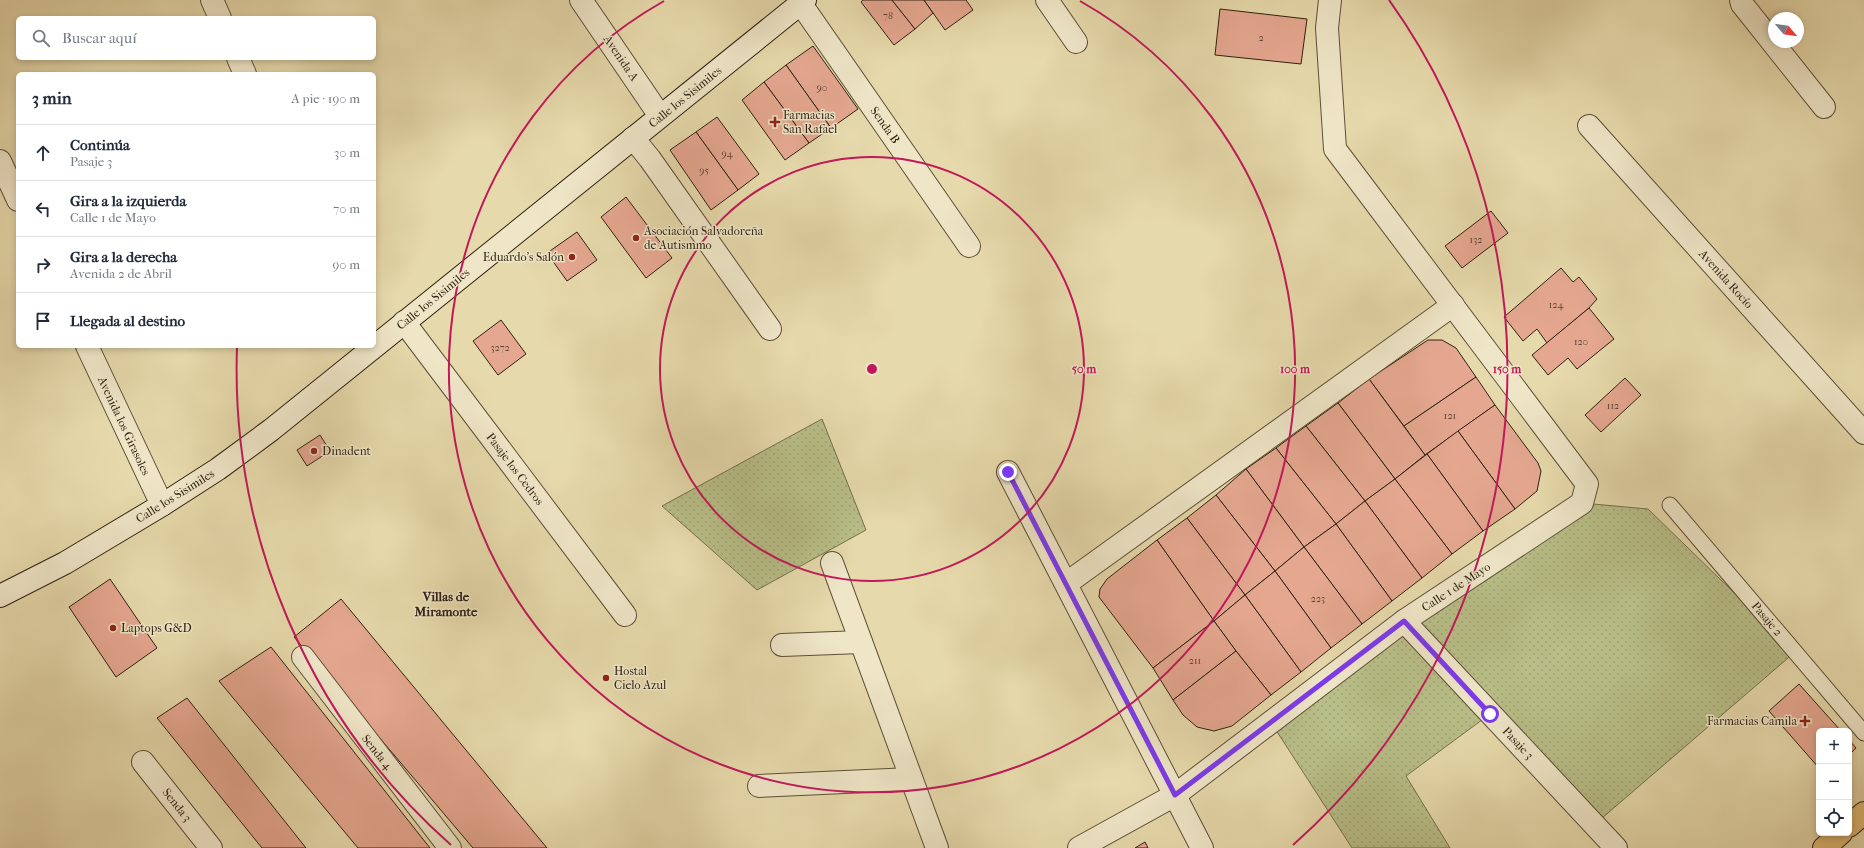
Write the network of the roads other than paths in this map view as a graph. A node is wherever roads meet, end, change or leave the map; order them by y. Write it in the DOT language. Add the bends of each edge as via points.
graph roads {
  1 [pos="212,0"];
  2 [pos="581,0"];
  3 [pos="1047,0"];
  4 [pos="1330,0"];
  5 [pos="1741,0"];
  6 [pos="803,2"];
  7 [pos="219,16"];
  8 [pos="1076,42"];
  9 [pos="239,60"];
  10 [pos="244,72"];
  11 [pos="1824,107"];
  12 [pos="660,116"];
  13 [pos="1589,126"];
  14 [pos="633,138"];
  15 [pos="0,161"];
  16 [pos="16,196"];
  17 [pos="969,246"];
  18 [pos="1453,305"];
  19 [pos="404,322"];
  20 [pos="770,328"];
  21 [pos="376,343"];
  22 [pos="88,348"];
  23 [pos="370,348"];
  24 [pos="1864,433"];
  25 [pos="1008,472"];
  26 [pos="162,505"];
  27 [pos="1670,505"];
  28 [pos="832,563"];
  29 [pos="1067,583"];
  30 [pos="0,596"];
  31 [pos="625,615"];
  32 [pos="1404,621"];
  33 [pos="861,642"];
  34 [pos="782,645"];
  35 [pos="303,657"];
  36 [pos="1864,733"];
  37 [pos="143,762"];
  38 [pos="911,779"];
  39 [pos="759,786"];
  40 [pos="1175,795"];
  41 [pos="1864,813"];
  42 [pos="1852,823"];
  43 [pos="1838,836"];
  44 [pos="211,848"];
  45 [pos="450,848"];
  46 [pos="937,848"];
  47 [pos="1079,848"];
  48 [pos="1202,848"];
  49 [pos="1616,848"];
  50 [pos="1824,848"];
  1 -- 7 [label="street"];
  2 -- 12 [label="street, Avenida A"];
  3 -- 8 [label="street"];
  4 -- 18 [label="street" via="1327,28 1335,150"];
  5 -- 11 [label="street"];
  6 -- 12 [label="street, Calle los Sisimiles"];
  6 -- 17 [label="street, Senda B"];
  9 -- 10 [label="street"];
  12 -- 14 [label="street, Calle los Sisimiles"];
  13 -- 24 [label="street, Avenida Rocío"];
  14 -- 19 [label="street, Calle los Sisimiles"];
  14 -- 20 [label="street"];
  15 -- 16 [label="street"];
  18 -- 29 [label="street"];
  18 -- 32 [label="street, Calle 1 de Mayo" via="1587,484 1582,503"];
  19 -- 21 [label="street, Calle los Sisimiles"];
  19 -- 31 [label="street, Pasaje los Cedros"];
  22 -- 26 [label="street, Avenida los Girasoles"];
  23 -- 26 [label="street, Calle los Sisimiles" via="271,430 218,469"];
  25 -- 29 [label="street"];
  26 -- 30 [label="street, Calle los Sisimiles" via="65,563"];
  27 -- 36 [label="lane, Pasaje 2"];
  28 -- 33 [label="street"];
  29 -- 40 [label="street"];
  32 -- 40 [label="street, Calle 1 de Mayo"];
  32 -- 49 [label="street, Pasaje 3"];
  33 -- 34 [label="street"];
  33 -- 38 [label="street"];
  35 -- 45 [label="street, Senda 4"];
  37 -- 44 [label="street, Senda 3"];
  38 -- 39 [label="street"];
  38 -- 46 [label="street"];
  40 -- 47 [label="street, Calle 1 de Mayo"];
  40 -- 48 [label="street"];
  41 -- 42 [label="main road"];
  43 -- 50 [label="main road"];
}
